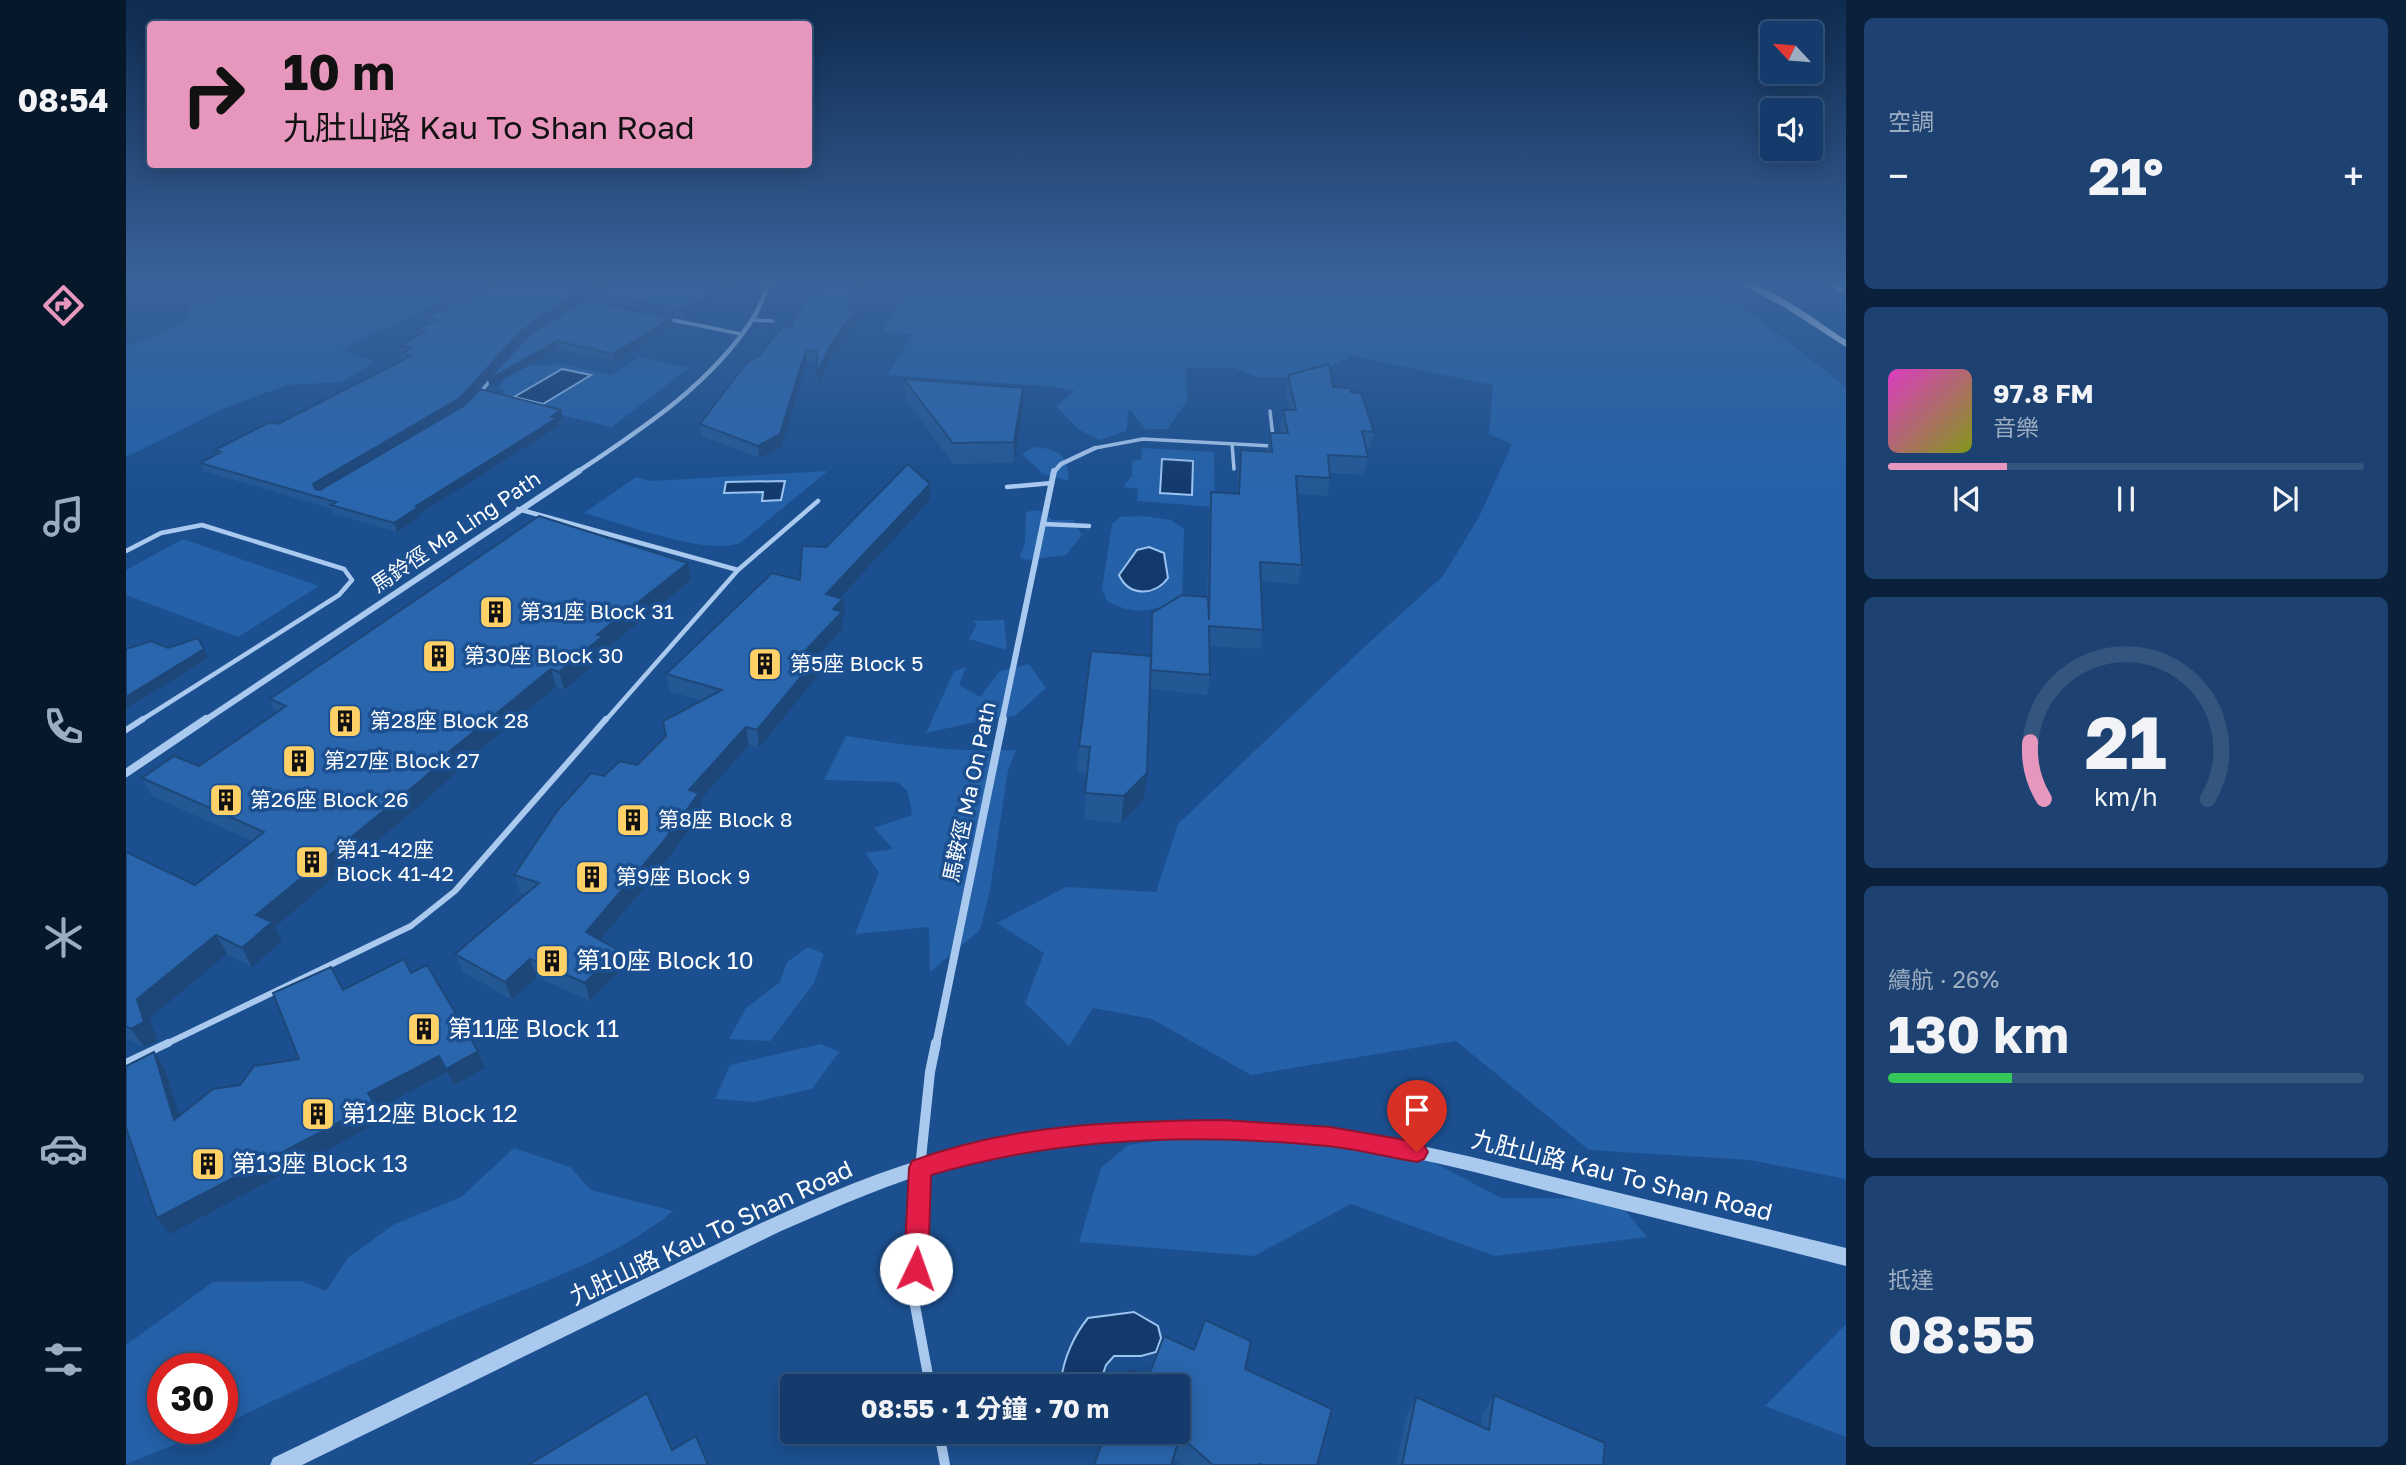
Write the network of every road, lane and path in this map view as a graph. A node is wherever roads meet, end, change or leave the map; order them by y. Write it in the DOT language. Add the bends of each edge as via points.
graph roads {
  1 [pos="728,349"];
  2 [pos="496,372"];
  3 [pos="477,396"];
  4 [pos="1270,411"];
  5 [pos="1232,444"];
  6 [pos="1096,448"];
  7 [pos="1234,469"];
  8 [pos="1052,483"];
  9 [pos="1007,487"];
  10 [pos="818,501"];
  11 [pos="518,509"];
  12 [pos="1043,524"];
  13 [pos="1089,527"];
  14 [pos="126,551"];
  15 [pos="738,570"];
  16 [pos="126,730"];
  17 [pos="126,773"];
  18 [pos="126,1063"];
  19 [pos="920,1168"];
  20 [pos="1846,1257"];
  21 [pos="928,1374"];
  22 [pos="941,1444"];
  23 [pos="280,1465"];
  24 [pos="945,1465"];
  1 -- 11 [label="street, 馬鈴徑 Ma Ling Path" via="676,401 631,436"];
  2 -- 3 [label="lane"];
  4 -- 5 [label="lane" via="1274,446"];
  5 -- 6 [label="lane" via="1143,439"];
  5 -- 7 [label="lane"];
  6 -- 8 [label="street, 馬鞍徑 Ma On Path" via="1061,464 1054,470"];
  8 -- 9 [label="lane"];
  8 -- 12 [label="street, 馬鞍徑 Ma On Path"];
  10 -- 15 [label="lane"];
  11 -- 15 [label="lane"];
  11 -- 17 [label="street, 馬鈴徑 Ma Ling Path"];
  12 -- 13 [label="lane"];
  12 -- 19 [label="street, 馬鞍徑 Ma On Path" via="930,1072"];
  14 -- 16 [label="lane" via="161,533 202,525 344,569 352,580 339,594"];
  15 -- 18 [label="lane" via="455,891 411,926"];
  19 -- 20 [label="street, 九肚山路 Kau To Shan Road" via="1035,1141 1135,1130 1223,1129 1330,1136 1466,1163"];
  19 -- 21 [label="street, 馬鞍徑 Ma On Path" via="914,1300"];
  19 -- 23 [label="street, 九肚山路 Kau To Shan Road" via="775,1225"];
  22 -- 24 [label="street"];
}
